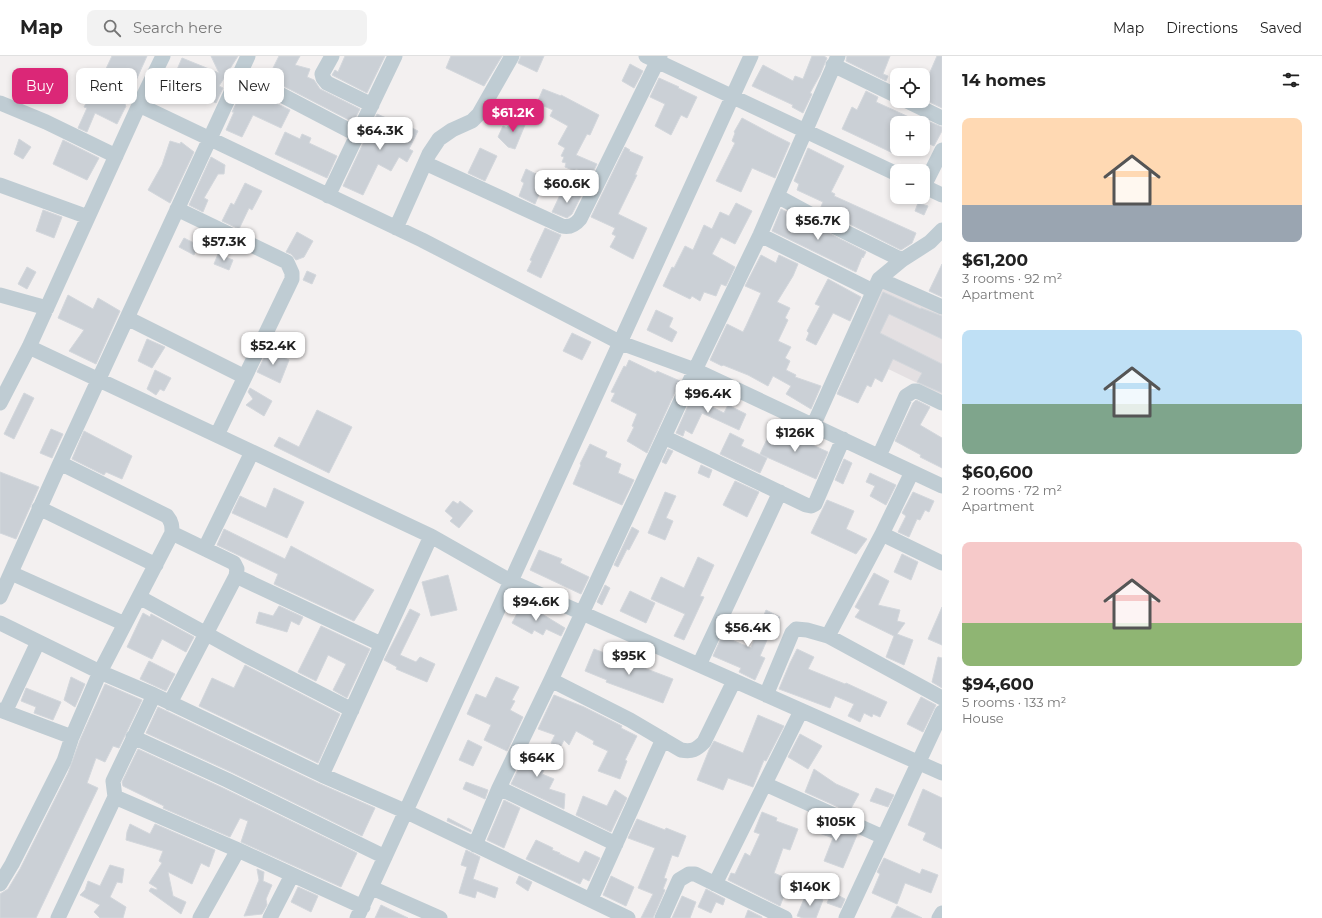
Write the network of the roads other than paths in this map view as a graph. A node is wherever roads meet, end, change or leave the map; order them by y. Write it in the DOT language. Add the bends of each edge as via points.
graph roads {
  1 [pos="163,56"];
  2 [pos="248,56"];
  3 [pos="332,56"];
  4 [pos="394,56"];
  5 [pos="512,56"];
  6 [pos="751,56"];
  7 [pos="655,58"];
  8 [pos="835,61"];
  9 [pos="242,68"];
  10 [pos="890,92"];
  11 [pos="284,96"];
  12 [pos="732,96"];
  13 [pos="0,103"];
  14 [pos="225,104"];
  15 [pos="139,105"];
  16 [pos="372,105"];
  17 [pos="921,108"];
  18 [pos="942,118"];
  19 [pos="805,130"];
  20 [pos="358,135"];
  21 [pos="209,139"];
  22 [pos="942,150"];
  23 [pos="116,156"];
  24 [pos="425,163"];
  25 [pos="890,171"];
  26 [pos="930,174"];
  27 [pos="0,185"];
  28 [pos="930,189"];
  29 [pos="942,195"];
  30 [pos="328,196"];
  31 [pos="777,196"];
  32 [pos="177,209"];
  33 [pos="88,217"];
  34 [pos="396,228"];
  35 [pos="942,230"];
  36 [pos="760,235"];
  37 [pos="902,260"];
  38 [pos="876,285"];
  39 [pos="0,295"];
  40 [pos="942,307"];
  41 [pos="47,308"];
  42 [pos="127,318"];
  43 [pos="621,343"];
  44 [pos="29,347"];
  45 [pos="695,370"];
  46 [pos="245,377"];
  47 [pos="99,380"];
  48 [pos="1,397"];
  49 [pos="942,403"];
  50 [pos="813,426"];
  51 [pos="217,435"];
  52 [pos="664,437"];
  53 [pos="842,439"];
  54 [pos="252,452"];
  55 [pos="879,456"];
  56 [pos="60,463"];
  57 [pos="912,472"];
  58 [pos="942,486"];
  59 [pos="780,492"];
  60 [pos="39,508"];
  61 [pos="172,534"];
  62 [pos="882,534"];
  63 [pos="431,536"];
  64 [pos="204,548"];
  65 [pos="942,563"];
  66 [pos="156,564"];
  67 [pos="11,572"];
  68 [pos="236,576"];
  69 [pos="510,581"];
  70 [pos="0,597"];
  71 [pos="139,598"];
  72 [pos="582,612"];
  73 [pos="0,623"];
  74 [pos="125,624"];
  75 [pos="206,633"];
  76 [pos="828,636"];
  77 [pos="38,642"];
  78 [pos="382,644"];
  79 [pos="699,665"];
  80 [pos="100,672"];
  81 [pos="551,680"];
  82 [pos="734,681"];
  83 [pos="154,695"];
  84 [pos="766,695"];
  85 [pos="942,698"];
  86 [pos="170,703"];
  87 [pos="352,710"];
  88 [pos="2,711"];
  89 [pos="801,711"];
  90 [pos="942,712"];
  91 [pos="72,737"];
  92 [pos="134,737"];
  93 [pos="663,739"];
  94 [pos="918,763"];
  95 [pos="942,773"];
  96 [pos="322,775"];
  97 [pos="765,784"];
  98 [pos="499,788"];
  99 [pos="115,797"];
  100 [pos="406,812"];
  101 [pos="884,837"];
  102 [pos="616,844"];
  103 [pos="475,845"];
  104 [pos="238,850"];
  105 [pos="385,857"];
  106 [pos="6,861"];
  107 [pos="292,875"];
  108 [pos="0,884"];
  109 [pos="715,884"];
  110 [pos="372,888"];
  111 [pos="591,899"];
  112 [pos="360,912"];
  113 [pos="942,913"];
  114 [pos="432,916"];
  115 [pos="62,917"];
  116 [pos="200,918"];
  117 [pos="270,918"];
  118 [pos="628,918"];
  119 [pos="662,918"];
  120 [pos="785,918"];
  121 [pos="846,918"];
  122 [pos="939,918"];
  1 -- 15 [label="street"];
  2 -- 9 [label="street"];
  3 -- 16 [label="street" via="322,74 327,83"];
  4 -- 16 [label="street"];
  5 -- 24 [label="street" via="479,114 472,121 439,139"];
  6 -- 12 [label="street"];
  7 -- 12 [label="street"];
  7 -- 24 [label="street" via="580,219 573,226 562,226"];
  8 -- 10 [label="street"];
  8 -- 19 [label="street"];
  11 -- 20 [label="street"];
  12 -- 19 [label="street"];
  12 -- 43 [label="street"];
  13 -- 23 [label="street"];
  14 -- 21 [label="street"];
  15 -- 21 [label="street"];
  15 -- 23 [label="street"];
  16 -- 20 [label="street"];
  17 -- 18 [label="street"];
  19 -- 25 [label="street"];
  19 -- 31 [label="street"];
  20 -- 30 [label="street"];
  21 -- 30 [label="street"];
  21 -- 32 [label="street"];
  22 -- 26 [label="street"];
  23 -- 33 [label="street"];
  24 -- 34 [label="street"];
  27 -- 33 [label="street"];
  28 -- 29 [label="street"];
  30 -- 34 [label="street"];
  31 -- 36 [label="street"];
  31 -- 37 [label="street"];
  32 -- 42 [label="street"];
  32 -- 46 [label="street" via="287,262 290,268 292,279"];
  33 -- 41 [label="street"];
  34 -- 43 [label="street"];
  35 -- 37 [label="street" via="930,242"];
  36 -- 38 [label="street"];
  36 -- 45 [label="street"];
  37 -- 38 [label="street"];
  38 -- 40 [label="street"];
  38 -- 50 [label="street"];
  39 -- 41 [label="street"];
  41 -- 44 [label="street"];
  42 -- 46 [label="street"];
  42 -- 47 [label="street"];
  43 -- 45 [label="street"];
  43 -- 69 [label="street"];
  44 -- 47 [label="street"];
  44 -- 48 [label="street"];
  45 -- 50 [label="street"];
  45 -- 52 [label="street"];
  46 -- 51 [label="street"];
  47 -- 51 [label="street"];
  47 -- 56 [label="street"];
  49 -- 55 [label="street" via="914,391 906,396"];
  50 -- 53 [label="street"];
  51 -- 54 [label="street"];
  52 -- 59 [label="street"];
  52 -- 72 [label="street"];
  53 -- 55 [label="street"];
  53 -- 59 [label="street" via="813,505 806,505"];
  54 -- 63 [label="street"];
  54 -- 64 [label="street"];
  55 -- 57 [label="street"];
  56 -- 60 [label="street"];
  56 -- 61 [label="street" via="167,516 171,520"];
  57 -- 58 [label="street"];
  57 -- 62 [label="street"];
  59 -- 79 [label="street"];
  60 -- 66 [label="street"];
  60 -- 67 [label="street"];
  61 -- 64 [label="street"];
  61 -- 66 [label="street"];
  62 -- 65 [label="street"];
  62 -- 76 [label="street"];
  63 -- 69 [label="street"];
  63 -- 78 [label="street"];
  64 -- 68 [label="street" via="234,563 237,569"];
  66 -- 71 [label="street"];
  67 -- 70 [label="street"];
  67 -- 74 [label="street"];
  68 -- 75 [label="street"];
  68 -- 78 [label="street"];
  69 -- 72 [label="street"];
  69 -- 100 [label="street"];
  71 -- 74 [label="street"];
  71 -- 75 [label="street"];
  72 -- 79 [label="street"];
  72 -- 81 [label="street"];
  73 -- 77 [label="street"];
  74 -- 80 [label="street"];
  75 -- 86 [label="street"];
  75 -- 87 [label="street"];
  76 -- 84 [label="street" via="807,630 794,630"];
  76 -- 85 [label="street"];
  77 -- 80 [label="street"];
  77 -- 88 [label="street"];
  78 -- 87 [label="street"];
  79 -- 82 [label="street"];
  80 -- 83 [label="street"];
  80 -- 91 [label="street"];
  81 -- 93 [label="street"];
  81 -- 98 [label="street"];
  82 -- 84 [label="street"];
  82 -- 93 [label="street" via="704,742 696,750 681,750"];
  83 -- 86 [label="street"];
  83 -- 92 [label="street"];
  84 -- 89 [label="street"];
  86 -- 96 [label="street"];
  87 -- 96 [label="street"];
  88 -- 91 [label="street"];
  89 -- 94 [label="street"];
  89 -- 97 [label="street"];
  90 -- 94 [label="street"];
  91 -- 106 [label="street" via="64,761"];
  92 -- 99 [label="street" via="113,781"];
  92 -- 105 [label="street"];
  93 -- 102 [label="street"];
  94 -- 95 [label="street"];
  94 -- 101 [label="street"];
  96 -- 100 [label="street"];
  97 -- 101 [label="street"];
  97 -- 109 [label="street"];
  98 -- 102 [label="street"];
  98 -- 103 [label="street"];
  99 -- 104 [label="street"];
  99 -- 115 [label="street"];
  100 -- 103 [label="street"];
  100 -- 105 [label="street"];
  101 -- 121 [label="street"];
  102 -- 111 [label="street"];
  103 -- 111 [label="street"];
  104 -- 107 [label="street"];
  104 -- 116 [label="street"];
  105 -- 110 [label="street"];
  106 -- 108 [label="street"];
  107 -- 112 [label="street"];
  107 -- 117 [label="street"];
  109 -- 119 [label="street" via="695,874 689,874 679,880"];
  109 -- 120 [label="street"];
  110 -- 112 [label="street"];
  110 -- 114 [label="street"];
  111 -- 118 [label="street"];
  113 -- 122 [label="street"];
}
